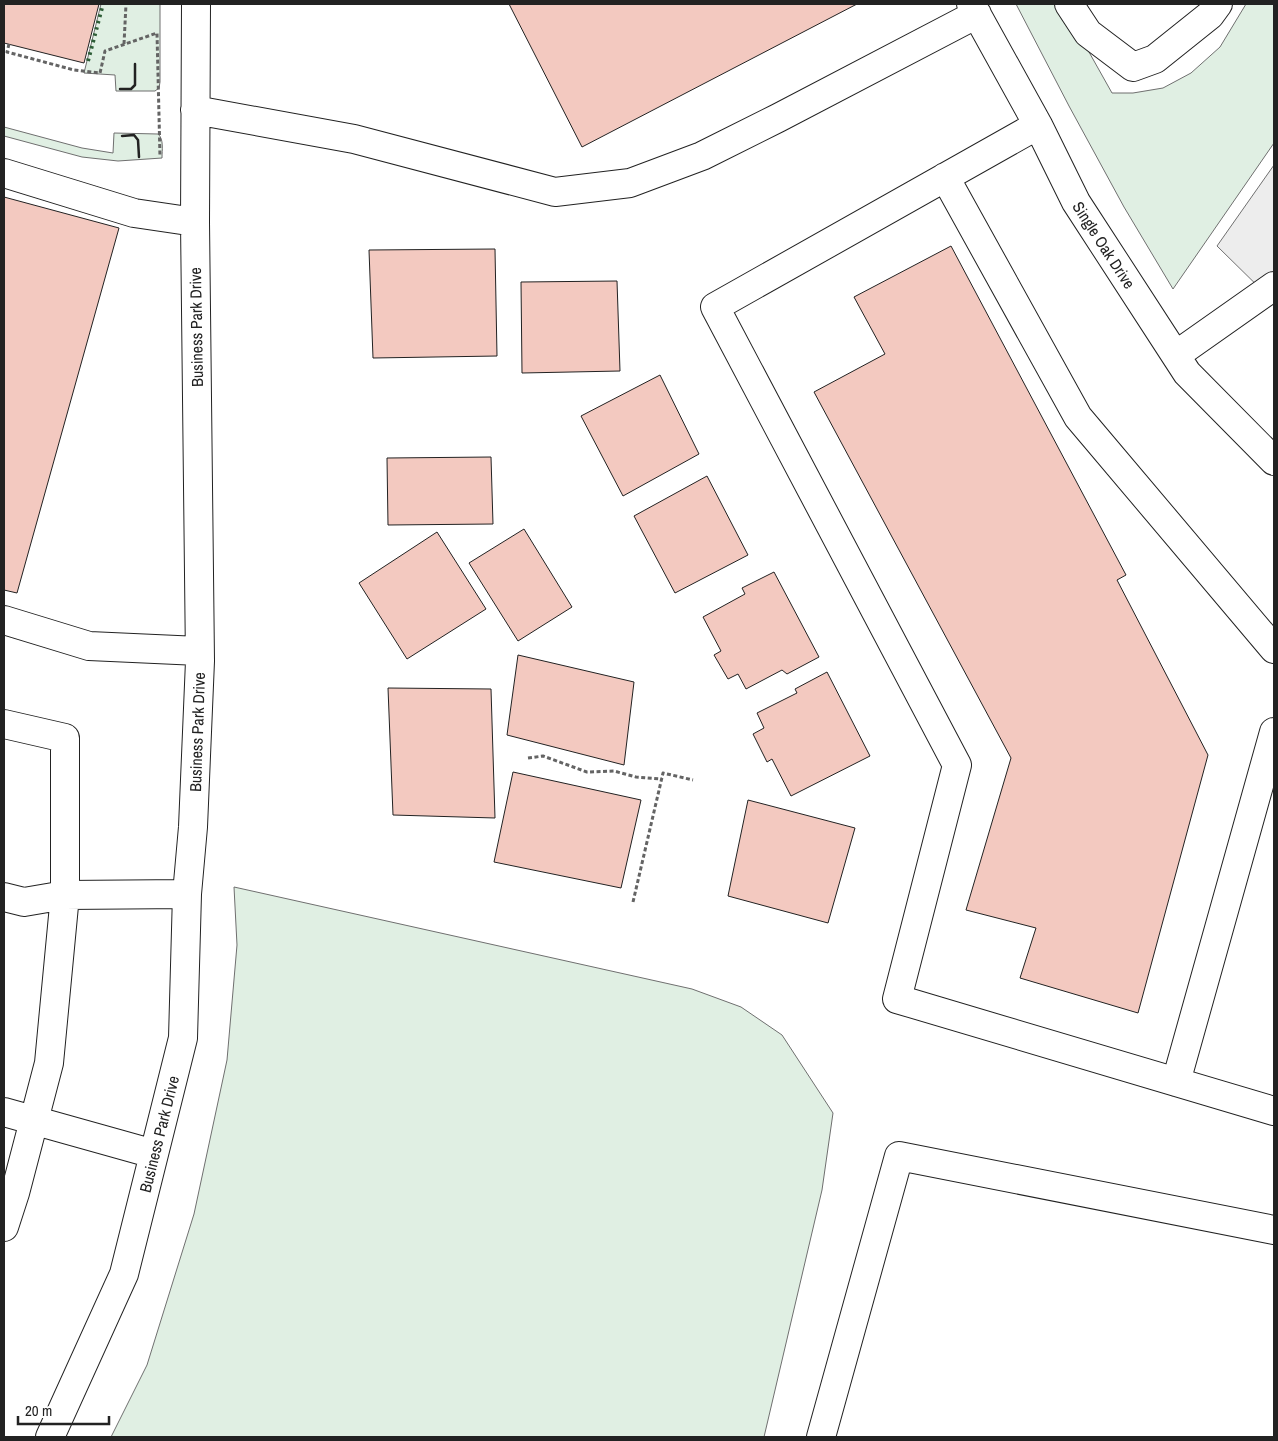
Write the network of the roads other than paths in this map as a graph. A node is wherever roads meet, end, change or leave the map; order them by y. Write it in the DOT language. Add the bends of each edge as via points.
graph roads {
  1 [pos="196,4"];
  2 [pos="1069,4"];
  3 [pos="1218,4"];
  4 [pos="974,9"];
  5 [pos="195,110"];
  6 [pos="1038,125"];
  7 [pos="4,173"];
  8 [pos="945,177"];
  9 [pos="195,222"];
  10 [pos="1274,286"];
  11 [pos="1176,355"];
  12 [pos="1274,461"];
  13 [pos="4,620"];
  14 [pos="1274,648"];
  15 [pos="200,651"];
  16 [pos="4,724"];
  17 [pos="1274,732"];
  18 [pos="187,894"];
  19 [pos="66,895"];
  20 [pos="4,897"];
  21 [pos="1176,1082"];
  22 [pos="1274,1111"];
  23 [pos="4,1112"];
  24 [pos="34,1120"];
  25 [pos="154,1154"];
  26 [pos="4,1227"];
  27 [pos="1274,1230"];
  28 [pos="50,1437"];
  29 [pos="821,1437"];
  1 -- 5 [label="street, Business Park Drive"];
  2 -- 3 [label="street" via="1088,33 1133,67 1155,59 1210,15"];
  4 -- 5 [label="street" via="778,118 702,156 630,183 555,192 354,138"];
  4 -- 6 [label="street, Single Oak Drive"];
  5 -- 9 [label="street, Business Park Drive"];
  6 -- 8 [label="street"];
  6 -- 11 [label="street, Single Oak Drive" via="1076,202"];
  7 -- 9 [label="street" via="134,213"];
  8 -- 14 [label="street" via="1078,417"];
  8 -- 21 [label="street" via="715,307 957,765 897,999"];
  9 -- 15 [label="street, Business Park Drive"];
  10 -- 11 [label="street"];
  11 -- 12 [label="street, Single Oak Drive" via="1187,372"];
  13 -- 15 [label="street" via="89,646"];
  15 -- 18 [label="street, Business Park Drive"];
  16 -- 19 [label="street" via="65,738"];
  17 -- 21 [label="street"];
  18 -- 19 [label="street"];
  18 -- 25 [label="street, Business Park Drive" via="183,1038"];
  19 -- 20 [label="street" via="24,902"];
  19 -- 24 [label="street" via="49,1063"];
  21 -- 22 [label="street"];
  23 -- 24 [label="street"];
  24 -- 25 [label="street"];
  24 -- 26 [label="street"];
  25 -- 28 [label="street, Business Park Drive" via="124,1274"];
  27 -- 29 [label="street" via="898,1156"];
}
